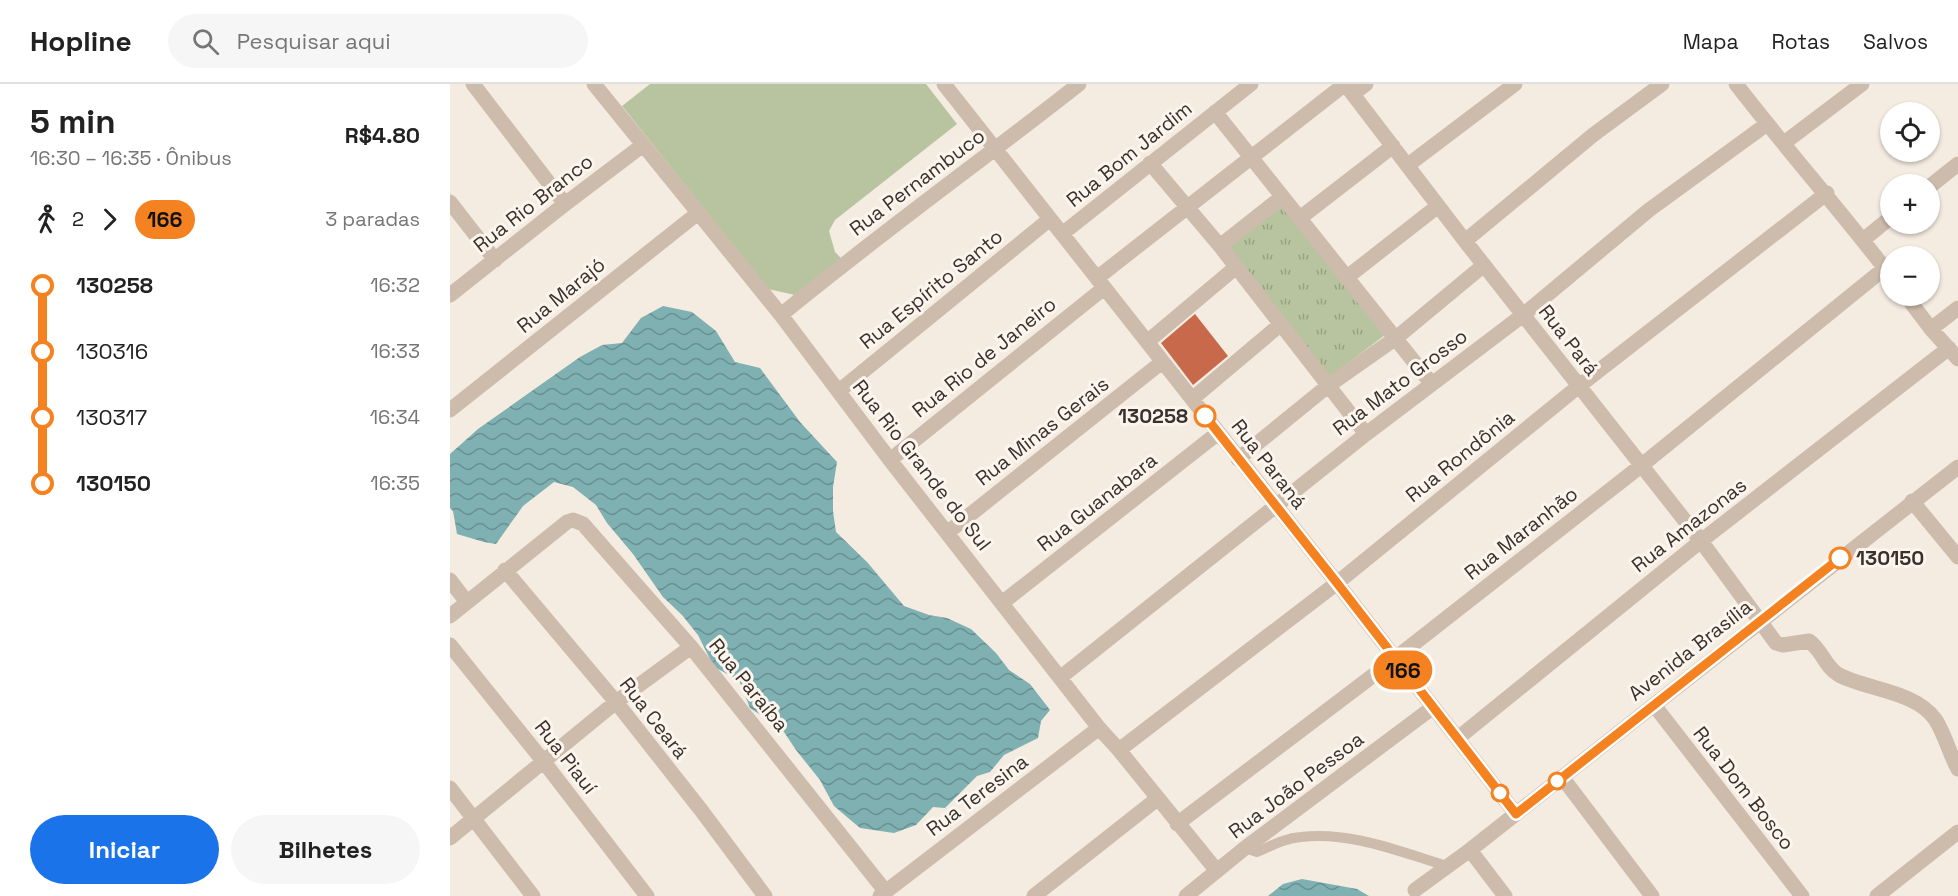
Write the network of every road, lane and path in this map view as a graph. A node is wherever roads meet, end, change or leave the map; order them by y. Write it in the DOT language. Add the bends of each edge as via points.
graph roads {
  1 [pos="473,84"];
  2 [pos="594,84"];
  3 [pos="944,84"];
  4 [pos="1079,84"];
  5 [pos="1251,84"];
  6 [pos="1366,84"];
  7 [pos="1515,84"];
  8 [pos="1662,84"];
  9 [pos="1736,84"];
  10 [pos="1862,84"];
  11 [pos="1348,87"];
  12 [pos="1215,112"];
  13 [pos="1767,124"];
  14 [pos="1784,143"];
  15 [pos="643,145"];
  16 [pos="1392,146"];
  17 [pos="996,149"];
  18 [pos="1252,157"];
  19 [pos="1150,163"];
  20 [pos="1958,164"];
  21 [pos="1408,165"];
  22 [pos="1940,178"];
  23 [pos="1827,194"];
  24 [pos="1282,197"];
  25 [pos="450,202"];
  26 [pos="565,204"];
  27 [pos="1438,206"];
  28 [pos="1187,208"];
  29 [pos="699,213"];
  30 [pos="1300,218"];
  31 [pos="1050,219"];
  32 [pos="1880,226"];
  33 [pos="1062,234"];
  34 [pos="1863,240"];
  35 [pos="1465,241"];
  36 [pos="1220,246"];
  37 [pos="495,260"];
  38 [pos="1880,263"];
  39 [pos="1484,265"];
  40 [pos="1235,268"];
  41 [pos="1346,278"];
  42 [pos="1880,278"];
  43 [pos="1101,283"];
  44 [pos="450,295"];
  45 [pos="1914,306"];
  46 [pos="1958,308"];
  47 [pos="781,315"];
  48 [pos="1523,315"];
  49 [pos="1281,324"];
  50 [pos="1931,329"];
  51 [pos="1396,338"];
  52 [pos="1147,342"];
  53 [pos="1954,353"];
  54 [pos="1162,362"];
  55 [pos="1431,383"];
  56 [pos="1329,385"];
  57 [pos="1579,386"];
  58 [pos="839,391"];
  59 [pos="1192,399"];
  60 [pos="450,410"];
  61 [pos="1218,433"];
  62 [pos="1366,434"];
  63 [pos="1239,459"];
  64 [pos="890,460"];
  65 [pos="1642,465"];
  66 [pos="1958,467"];
  67 [pos="1912,501"];
  68 [pos="1275,505"];
  69 [pos="947,533"];
  70 [pos="1701,541"];
  71 [pos="1958,557"];
  72 [pos="506,570"];
  73 [pos="450,580"];
  74 [pos="1337,583"];
  75 [pos="466,602"];
  76 [pos="1002,603"];
  77 [pos="450,616"];
  78 [pos="1761,621"];
  79 [pos="450,645"];
  80 [pos="691,647"];
  81 [pos="1394,659"];
  82 [pos="1061,677"];
  83 [pos="616,702"];
  84 [pos="1654,705"];
  85 [pos="1432,708"];
  86 [pos="1099,728"];
  87 [pos="1458,738"];
  88 [pos="1119,750"];
  89 [pos="544,762"];
  90 [pos="1958,769"];
  91 [pos="1562,777"];
  92 [pos="450,789"];
  93 [pos="1157,799"];
  94 [pos="1516,814"];
  95 [pos="474,819"];
  96 [pos="1177,824"];
  97 [pos="1958,832"];
  98 [pos="450,838"];
  99 [pos="1245,848"];
  100 [pos="1470,850"];
  101 [pos="1447,866"];
  102 [pos="1217,871"];
  103 [pos="1415,890"];
  104 [pos="883,894"];
  105 [pos="533,896"];
  106 [pos="647,896"];
  107 [pos="765,896"];
  108 [pos="1034,896"];
  109 [pos="1186,896"];
  110 [pos="1505,896"];
  111 [pos="1652,896"];
  112 [pos="1802,896"];
  113 [pos="1877,896"];
  1 -- 26 [label="street"];
  2 -- 15 [label="street, Rua Rio Grande do Sul"];
  3 -- 17 [label="street, Rua Paraná"];
  4 -- 17 [label="street, Rua Pernambuco"];
  5 -- 12 [label="street, Rua Bom Jardim"];
  6 -- 11 [label="street, Rua Rio de Janeiro"];
  7 -- 21 [label="street"];
  8 -- 35 [label="street" via="1593,135"];
  9 -- 13 [label="street"];
  10 -- 14 [label="street"];
  11 -- 16 [label="street, Rua Pará"];
  11 -- 18 [label="street, Rua Rio de Janeiro"];
  12 -- 18 [label="street"];
  12 -- 19 [label="street, Rua Bom Jardim"];
  13 -- 14 [label="street"];
  13 -- 48 [label="street, Rua Mato Grosso" via="1649,210"];
  14 -- 23 [label="street"];
  15 -- 26 [label="street, Rua Rio Branco"];
  15 -- 29 [label="street, Rua Rio Grande do Sul"];
  16 -- 21 [label="street, Rua Pará"];
  16 -- 30 [label="street"];
  17 -- 31 [label="street, Rua Paraná"];
  17 -- 47 [label="street, Rua Pernambuco"];
  18 -- 24 [label="street"];
  18 -- 28 [label="street, Rua Rio de Janeiro"];
  19 -- 28 [label="street"];
  19 -- 33 [label="street, Rua Bom Jardim"];
  20 -- 22 [label="street"];
  21 -- 27 [label="street, Rua Pará"];
  23 -- 34 [label="street"];
  23 -- 57 [label="street, Rua Rondônia"];
  24 -- 30 [label="street"];
  24 -- 36 [label="street"];
  25 -- 37 [label="street"];
  26 -- 37 [label="street, Rua Rio Branco"];
  27 -- 35 [label="street, Rua Pará"];
  27 -- 41 [label="street"];
  28 -- 36 [label="street"];
  28 -- 43 [label="street, Rua Rio de Janeiro"];
  29 -- 47 [label="street, Rua Rio Grande do Sul"];
  29 -- 60 [label="street, Rua Marajó"];
  30 -- 41 [label="street"];
  31 -- 33 [label="street, Rua Paraná"];
  31 -- 58 [label="street, Rua Espírito Santo"];
  32 -- 34 [label="street"];
  33 -- 43 [label="street, Rua Paraná"];
  34 -- 38 [label="street"];
  35 -- 39 [label="street, Rua Pará"];
  36 -- 40 [label="street"];
  37 -- 44 [label="street, Rua Rio Branco"];
  39 -- 48 [label="street, Rua Pará"];
  39 -- 51 [label="street"];
  40 -- 49 [label="street"];
  40 -- 52 [label="street"];
  41 -- 51 [label="street"];
  42 -- 65 [label="street, Rua Maranhão"];
  43 -- 52 [label="street, Rua Paraná"];
  43 -- 64 [label="street, Rua Rio de Janeiro"];
  45 -- 50 [label="street"];
  46 -- 50 [label="street"];
  47 -- 58 [label="street, Rua Rio Grande do Sul"];
  48 -- 55 [label="street, Rua Mato Grosso"];
  48 -- 57 [label="street, Rua Pará"];
  49 -- 56 [label="street"];
  49 -- 59 [label="street"];
  50 -- 53 [label="street"];
  51 -- 55 [label="street"];
  51 -- 56 [label="street"];
  52 -- 54 [label="street, Rua Paraná"];
  53 -- 70 [label="street, Rua Amazonas"];
  54 -- 59 [label="street, Rua Paraná"];
  54 -- 69 [label="street, Rua Minas Gerais"];
  55 -- 62 [label="street, Rua Mato Grosso"];
  56 -- 62 [label="street"];
  56 -- 63 [label="street"];
  57 -- 65 [label="street, Rua Pará"];
  57 -- 74 [label="street, Rua Rondônia"];
  58 -- 64 [label="street, Rua Rio Grande do Sul"];
  59 -- 61 [label="street, Rua Paraná"];
  61 -- 63 [label="street, Rua Paraná"];
  61 -- 76 [label="street, Rua Guanabara"];
  62 -- 68 [label="street, Rua Mato Grosso"];
  63 -- 68 [label="street, Rua Paraná"];
  64 -- 69 [label="street, Rua Rio Grande do Sul"];
  65 -- 70 [label="street, Rua Pará"];
  65 -- 81 [label="street, Rua Maranhão"];
  66 -- 67 [label="street, Avenida Brasília"];
  67 -- 71 [label="street"];
  67 -- 78 [label="street, Avenida Brasília"];
  68 -- 74 [label="street, Rua Paraná"];
  68 -- 82 [label="street, Rua Mato Grosso"];
  69 -- 76 [label="street, Rua Rio Grande do Sul"];
  70 -- 78 [label="street, Rua Pará"];
  70 -- 87 [label="street, Rua Amazonas"];
  72 -- 75 [label="street"];
  72 -- 80 [label="street, Rua Paraíba" via="567,522 583,524"];
  72 -- 83 [label="street, Rua Ceará"];
  73 -- 75 [label="street"];
  74 -- 81 [label="street, Rua Paraná"];
  74 -- 88 [label="street, Rua Rondônia"];
  75 -- 77 [label="street"];
  76 -- 82 [label="street, Rua Rio Grande do Sul"];
  78 -- 84 [label="street, Avenida Brasília"];
  78 -- 90 [label="street, Rua Pará" via="1776,643 1809,641 1838,674 1919,705 1933,717"];
  79 -- 89 [label="street, Rua Piauí"];
  80 -- 83 [label="street"];
  80 -- 104 [label="street, Rua Paraíba"];
  81 -- 85 [label="street, Rua Paraná"];
  81 -- 96 [label="street, Rua Maranhão"];
  82 -- 86 [label="street, Rua Rio Grande do Sul"];
  83 -- 89 [label="street"];
  83 -- 107 [label="street, Rua Ceará"];
  84 -- 91 [label="street, Avenida Brasília"];
  84 -- 112 [label="street, Rua Dom Bosco"];
  85 -- 87 [label="street, Rua Paraná"];
  85 -- 99 [label="street, Rua João Pessoa"];
  86 -- 88 [label="street, Rua Rio Grande do Sul"];
  86 -- 104 [label="street, Rua Teresina"];
  87 -- 94 [label="street, Rua Paraná"];
  88 -- 93 [label="street, Rua Rio Grande do Sul"];
  89 -- 95 [label="street"];
  89 -- 106 [label="street, Rua Piauí"];
  91 -- 94 [label="street, Avenida Brasília"];
  91 -- 111 [label="street"];
  92 -- 95 [label="street"];
  93 -- 96 [label="street, Rua Rio Grande do Sul"];
  93 -- 108 [label="street"];
  94 -- 100 [label="street, Avenida Brasília"];
  95 -- 98 [label="street"];
  95 -- 105 [label="street"];
  96 -- 102 [label="street, Rua Rio Grande do Sul"];
  97 -- 113 [label="street"];
  99 -- 101 [label="street" via="1257,852 1301,837 1343,837"];
  99 -- 102 [label="street, Rua João Pessoa"];
  100 -- 101 [label="street, Avenida Brasília"];
  100 -- 110 [label="street"];
  101 -- 103 [label="street, Avenida Brasília"];
  102 -- 109 [label="street, Rua João Pessoa"];
}
